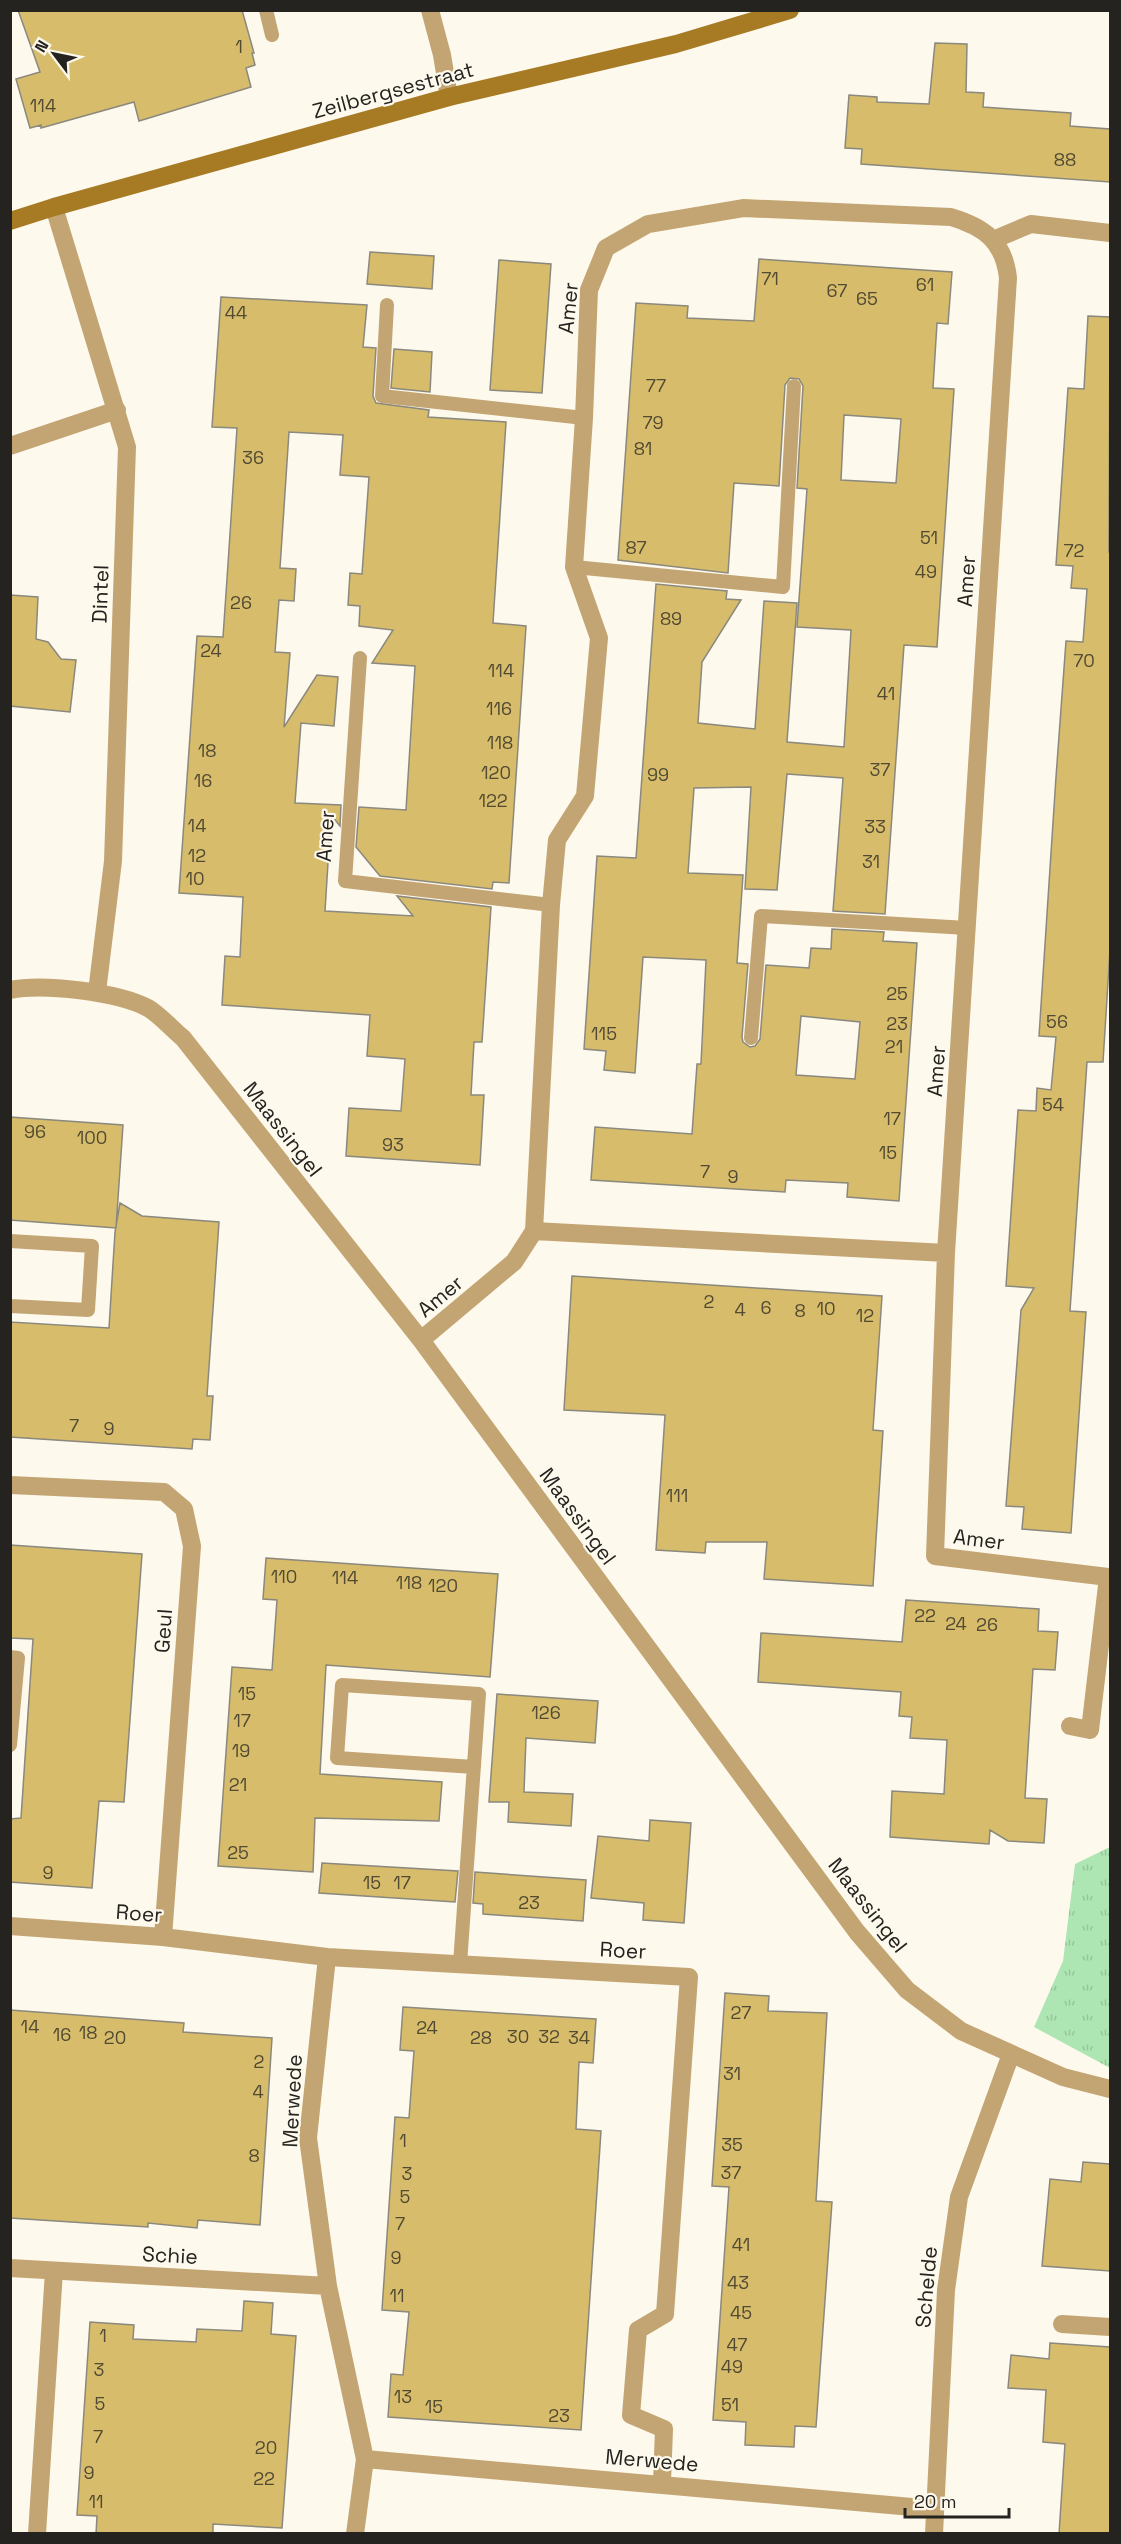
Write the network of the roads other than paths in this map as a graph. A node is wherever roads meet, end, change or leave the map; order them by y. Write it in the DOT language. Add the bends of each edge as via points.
graph roads {
  1 [pos="266,10"];
  2 [pos="430,10"];
  3 [pos="790,10"];
  4 [pos="272,35"];
  5 [pos="449,97"];
  6 [pos="54,207"];
  7 [pos="10,221"];
  8 [pos="1110,233"];
  9 [pos="993,240"];
  10 [pos="387,305"];
  11 [pos="794,386"];
  12 [pos="117,410"];
  13 [pos="584,418"];
  14 [pos="10,446"];
  15 [pos="573,567"];
  16 [pos="360,658"];
  17 [pos="551,905"];
  18 [pos="967,928"];
  19 [pos="10,990"];
  20 [pos="97,992"];
  21 [pos="751,1038"];
  22 [pos="534,1231"];
  23 [pos="10,1241"];
  24 [pos="946,1253"];
  25 [pos="10,1306"];
  26 [pos="421,1341"];
  27 [pos="10,1485"];
  28 [pos="10,1657"];
  29 [pos="1070,1726"];
  30 [pos="10,1745"];
  31 [pos="474,1767"];
  32 [pos="10,1926"];
  33 [pos="164,1936"];
  34 [pos="327,1957"];
  35 [pos="460,1964"];
  36 [pos="1011,2054"];
  37 [pos="1110,2089"];
  38 [pos="10,2268"];
  39 [pos="54,2271"];
  40 [pos="328,2286"];
  41 [pos="1062,2324"];
  42 [pos="1110,2327"];
  43 [pos="365,2459"];
  44 [pos="662,2483"];
  45 [pos="935,2509"];
  46 [pos="37,2534"];
  47 [pos="355,2534"];
  48 [pos="934,2534"];
  1 -- 4 [label="lane"];
  2 -- 5 [label="street"];
  3 -- 5 [label="street, Zeilbergsestraat" via="676,44"];
  5 -- 6 [label="street, Zeilbergsestraat"];
  6 -- 7 [label="street, Zeilbergsestraat"];
  6 -- 12 [label="street, Dintel"];
  8 -- 9 [label="street" via="1031,224"];
  9 -- 13 [label="street, Amer" via="976,225 940,217 742,208 648,224 606,248 589,290"];
  9 -- 18 [label="street, Amer" via="1006,260 1008,278"];
  10 -- 13 [label="lane" via="382,396"];
  11 -- 15 [label="lane" via="783,587"];
  12 -- 14 [label="street"];
  12 -- 20 [label="street, Dintel" via="127,447 115,814"];
  13 -- 15 [label="street, Amer"];
  15 -- 17 [label="street, Amer" via="599,638 585,796 558,840"];
  16 -- 17 [label="lane, Amer" via="345,881"];
  17 -- 22 [label="street, Amer"];
  18 -- 21 [label="lane" via="761,916"];
  18 -- 24 [label="street, Amer"];
  19 -- 20 [label="street, Maassingel" via="28,986"];
  20 -- 26 [label="street, Maassingel" via="148,1008 183,1038"];
  22 -- 24 [label="street"];
  22 -- 26 [label="street, Amer" via="514,1262"];
  23 -- 25 [label="lane" via="92,1246 88,1310"];
  24 -- 29 [label="street, Amer" via="935,1556 1108,1578 1090,1730"];
  26 -- 36 [label="street, Maassingel" via="857,1932 907,1990 961,2031"];
  27 -- 33 [label="street, Geul" via="164,1492 184,1509 192,1546"];
  28 -- 30 [label="lane" via="18,1658"];
  31 -- 31 [label="lane" via="337,1758 342,1685 479,1694"];
  31 -- 35 [label="lane"];
  32 -- 33 [label="street, Roer"];
  33 -- 34 [label="street, Roer"];
  34 -- 35 [label="street, Roer"];
  34 -- 40 [label="street, Merwede" via="308,2138"];
  35 -- 44 [label="street, Roer" via="689,1977 664,2314 638,2330 631,2415 664,2429"];
  36 -- 37 [label="street, Maassingel" via="1063,2077"];
  36 -- 45 [label="street, Schelde" via="959,2197 946,2290"];
  38 -- 39 [label="street, Schie"];
  39 -- 40 [label="street, Schie"];
  39 -- 46 [label="street"];
  40 -- 43 [label="street, Merwede"];
  41 -- 42 [label="street"];
  43 -- 44 [label="street, Merwede"];
  43 -- 47 [label="street, Merwede"];
  44 -- 45 [label="street, Merwede"];
  45 -- 48 [label="street, Schelde"];
}
